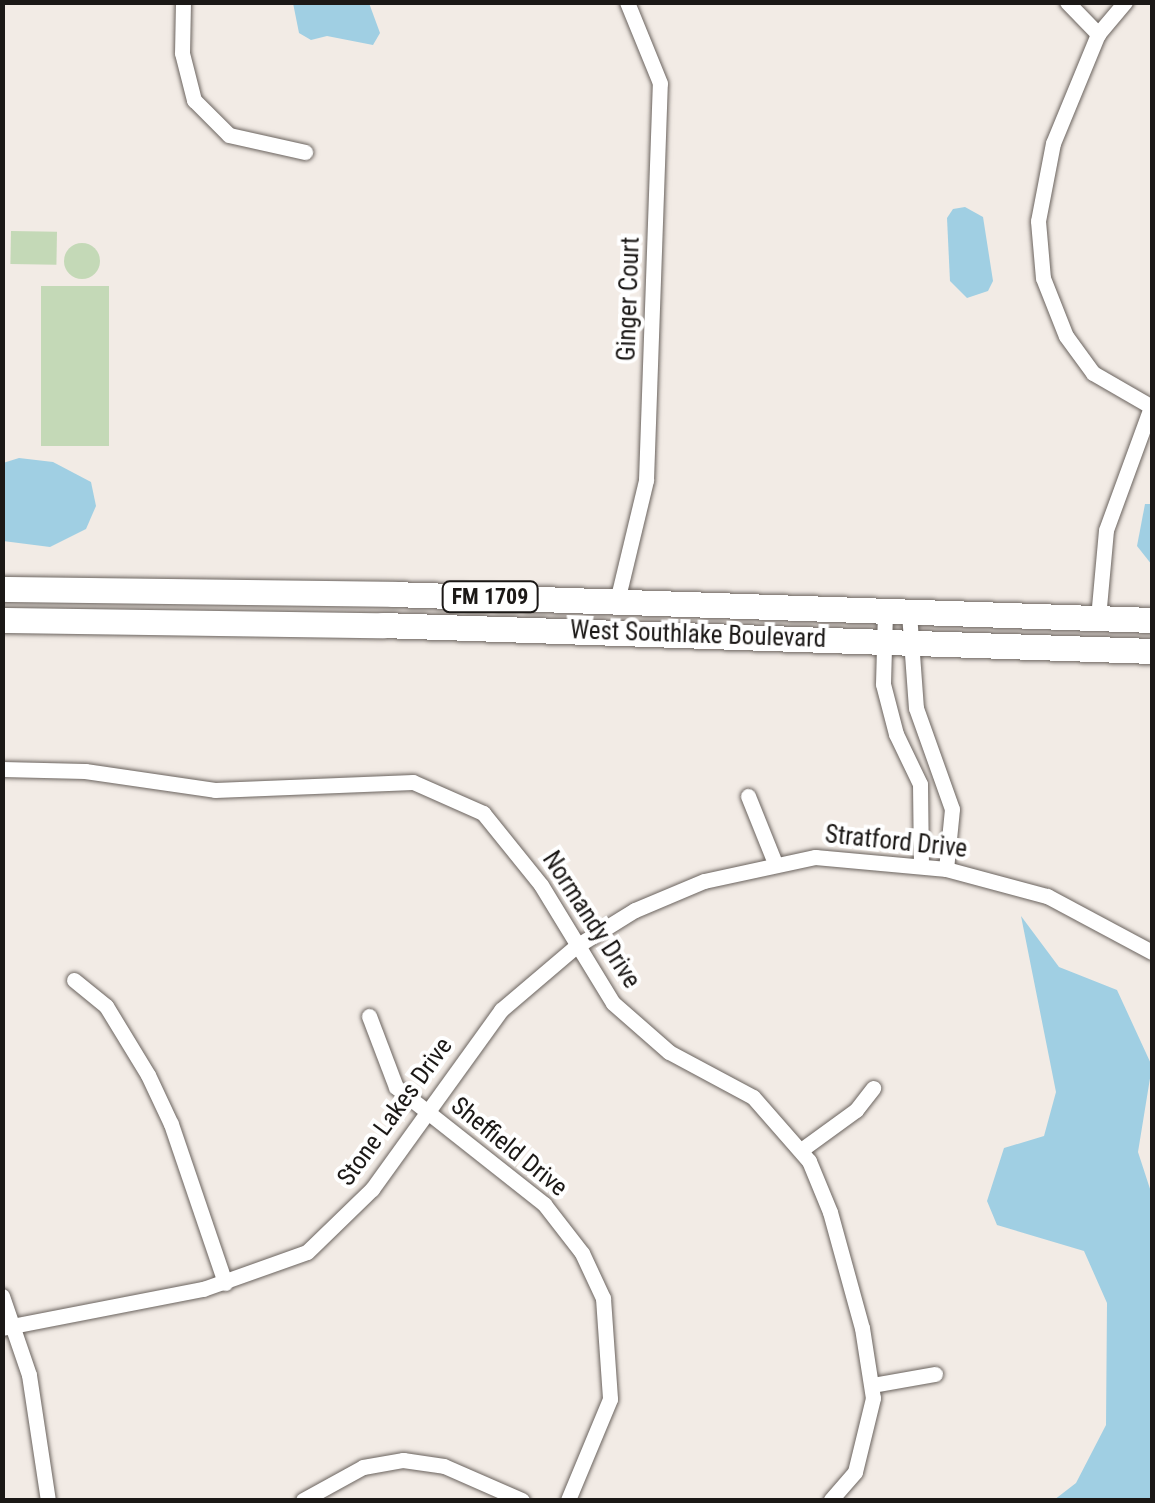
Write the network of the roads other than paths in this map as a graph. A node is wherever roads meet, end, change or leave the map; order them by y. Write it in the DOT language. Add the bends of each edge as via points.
graph roads {
  1 [pos="182,2"];
  2 [pos="626,2"];
  3 [pos="1067,2"];
  4 [pos="1125,2"];
  5 [pos="1098,34"];
  6 [pos="305,152"];
  7 [pos="1152,407"];
  8 [pos="2,590"];
  9 [pos="617,601"];
  10 [pos="897,612"];
  11 [pos="1098,618"];
  12 [pos="2,620"];
  13 [pos="1152,620"];
  14 [pos="895,642"];
  15 [pos="1152,651"];
  16 [pos="2,769"];
  17 [pos="748,796"];
  18 [pos="775,862"];
  19 [pos="922,866"];
  20 [pos="946,870"];
  21 [pos="575,946"];
  22 [pos="1152,952"];
  23 [pos="74,980"];
  24 [pos="369,1016"];
  25 [pos="873,1088"];
  26 [pos="426,1111"];
  27 [pos="801,1150"];
  28 [pos="225,1284"];
  29 [pos="2,1296"];
  30 [pos="8,1326"];
  31 [pos="935,1374"];
  32 [pos="872,1385"];
  33 [pos="48,1500"];
  34 [pos="303,1500"];
  35 [pos="522,1500"];
  36 [pos="568,1500"];
  37 [pos="831,1500"];
  1 -- 6 [label="street" via="182,53 194,100 229,134"];
  2 -- 9 [label="street, Ginger Court" via="660,83 646,480"];
  3 -- 5 [label="street"];
  4 -- 5 [label="street"];
  5 -- 7 [label="street" via="1053,143 1038,222 1043,278 1066,336 1094,373"];
  7 -- 11 [label="street" via="1106,530"];
  8 -- 9 [label="main road, West Southlake Boulevard / FM 1709"];
  9 -- 10 [label="main road, West Southlake Boulevard / FM 1709"];
  10 -- 11 [label="main road, West Southlake Boulevard / FM 1709"];
  10 -- 14 [label="street"];
  10 -- 14 [label="street"];
  11 -- 13 [label="main road, West Southlake Boulevard / FM 1709"];
  12 -- 14 [label="main road, West Southlake Boulevard / FM 1709"];
  14 -- 15 [label="main road, West Southlake Boulevard / FM 1709"];
  14 -- 19 [label="street" via="888,709 920,784"];
  14 -- 20 [label="street" via="952,809"];
  16 -- 21 [label="street, Normandy Drive" via="85,771 215,790 414,782 458,798 502,831"];
  17 -- 18 [label="street"];
  18 -- 19 [label="street, Stratford Drive" via="815,857"];
  18 -- 21 [label="street, Stratford Drive" via="668,894"];
  19 -- 20 [label="street, Stratford Drive"];
  20 -- 22 [label="street, Stratford Drive" via="1047,896"];
  21 -- 26 [label="street, Stone Lakes Drive" via="501,1010"];
  21 -- 27 [label="street, Normandy Drive" via="643,1034 753,1097"];
  23 -- 28 [label="street" via="106,1006 148,1075 172,1124"];
  24 -- 26 [label="street, Sheffield Drive" via="388,1075"];
  25 -- 27 [label="street" via="856,1110"];
  26 -- 28 [label="street, Stone Lakes Drive" via="354,1212 308,1252"];
  26 -- 36 [label="street, Sheffield Drive" via="544,1204 582,1253 603,1298 610,1399"];
  27 -- 32 [label="street, Normandy Drive" via="830,1212"];
  28 -- 30 [label="street, Stone Lakes Drive"];
  29 -- 30 [label="street"];
  30 -- 33 [label="street" via="29,1375"];
  31 -- 32 [label="street"];
  32 -- 37 [label="street, Normandy Drive" via="868,1437 856,1472"];
  34 -- 35 [label="street" via="363,1467 403,1460 444,1466"];
}
